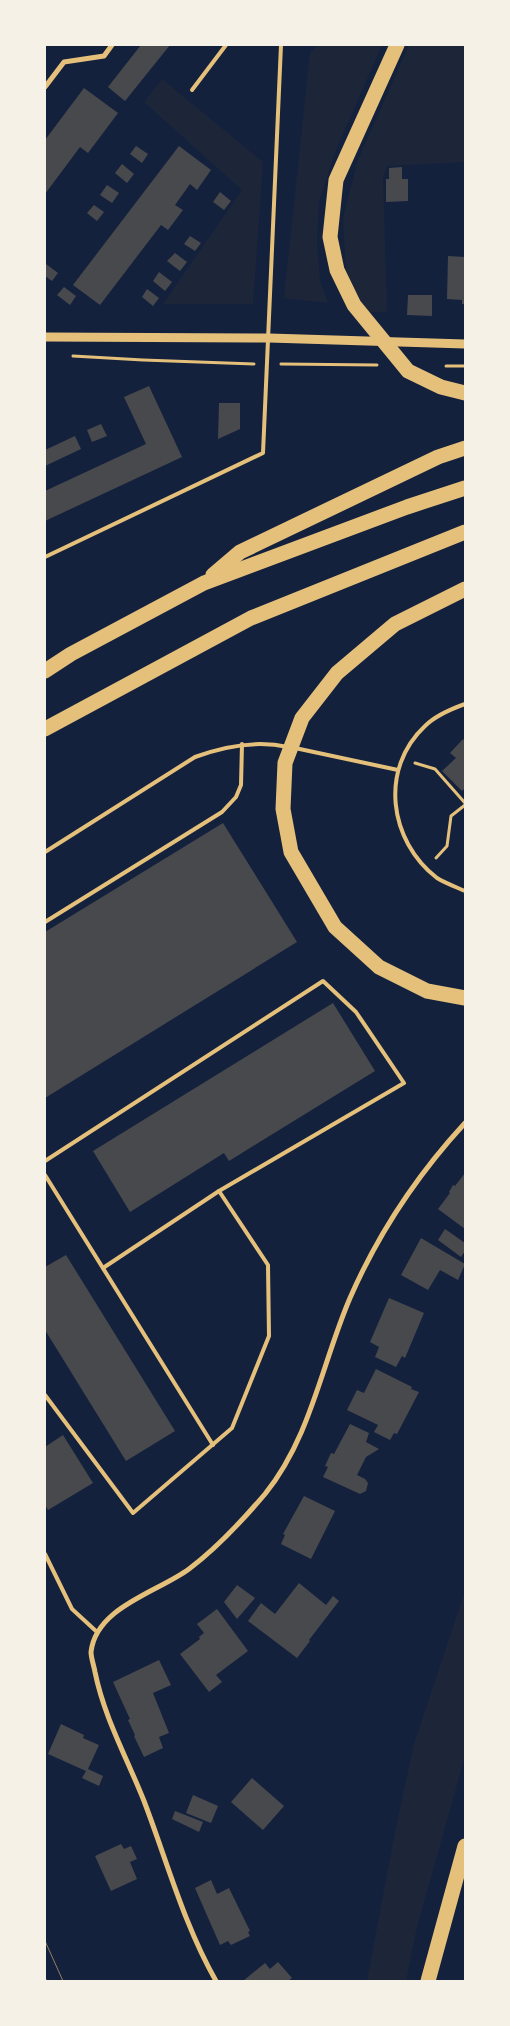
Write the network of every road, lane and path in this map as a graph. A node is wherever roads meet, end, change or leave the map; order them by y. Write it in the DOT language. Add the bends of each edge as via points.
graph roads {
  1 [pos="112,45"];
  2 [pos="226,45"];
  3 [pos="281,45"];
  4 [pos="398,45"];
  5 [pos="45,87"];
  6 [pos="192,90"];
  7 [pos="45,337"];
  8 [pos="269,338"];
  9 [pos="465,344"];
  10 [pos="65,355"];
  11 [pos="254,364"];
  12 [pos="282,364"];
  13 [pos="384,366"];
  14 [pos="465,393"];
  15 [pos="465,448"];
  16 [pos="465,488"];
  17 [pos="465,532"];
  18 [pos="45,557"];
  19 [pos="204,583"];
  20 [pos="465,589"];
  21 [pos="45,671"];
  22 [pos="465,704"];
  23 [pos="45,729"];
  24 [pos="242,744"];
  25 [pos="403,760"];
  26 [pos="398,770"];
  27 [pos="465,804"];
  28 [pos="45,852"];
  29 [pos="427,868"];
  30 [pos="465,891"];
  31 [pos="45,922"];
  32 [pos="465,998"];
  33 [pos="465,1123"];
  34 [pos="45,1161"];
  35 [pos="45,1175"];
  36 [pos="219,1191"];
  37 [pos="103,1268"];
  38 [pos="45,1395"];
  39 [pos="213,1445"];
  40 [pos="45,1554"];
  41 [pos="97,1632"];
  42 [pos="465,1846"];
  43 [pos="216,1981"];
  44 [pos="428,1981"];
  1 -- 5 [label="street" via="104,56 64,62"];
  2 -- 6 [label="lane"];
  3 -- 8 [label="lane"];
  4 -- 14 [label="highway" via="336,180 330,237 337,270 354,306 408,371 441,387"];
  7 -- 8 [label="street"];
  8 -- 9 [label="street"];
  8 -- 18 [label="lane" via="264,453"];
  10 -- 11 [label="path"];
  12 -- 13 [label="path"];
  15 -- 19 [label="highway" via="438,457 240,552"];
  16 -- 19 [label="highway"];
  17 -- 23 [label="highway" via="251,618"];
  19 -- 21 [label="highway"];
  20 -- 32 [label="highway" via="395,624 337,673 302,718 285,763 283,809 291,852 335,928 379,967 427,991"];
  22 -- 25 [label="lane" via="446,711 425,726 408,746"];
  24 -- 26 [label="lane" via="276,744"];
  24 -- 28 [label="lane" via="195,757"];
  24 -- 31 [label="lane" via="241,785 236,797 222,812"];
  25 -- 26 [label="lane"];
  25 -- 27 [label="path" via="435,769"];
  26 -- 29 [label="lane" via="394,800 400,830 416,857"];
  27 -- 29 [label="path" via="451,816 447,846"];
  29 -- 30 [label="lane" via="438,878"];
  33 -- 41 [label="street" via="411,1189 381,1237 350,1298 294,1450 266,1492 228,1536 188,1570 124,1605"];
  34 -- 36 [label="lane" via="323,981 356,1012 404,1083"];
  35 -- 37 [label="lane"];
  36 -- 37 [label="lane"];
  36 -- 39 [label="lane" via="268,1265 269,1336 232,1428"];
  37 -- 39 [label="lane"];
  38 -- 39 [label="lane" via="133,1513"];
  40 -- 41 [label="lane" via="72,1609"];
  41 -- 43 [label="street" via="91,1653 100,1695 200,1952"];
  42 -- 44 [label="highway"];
}
